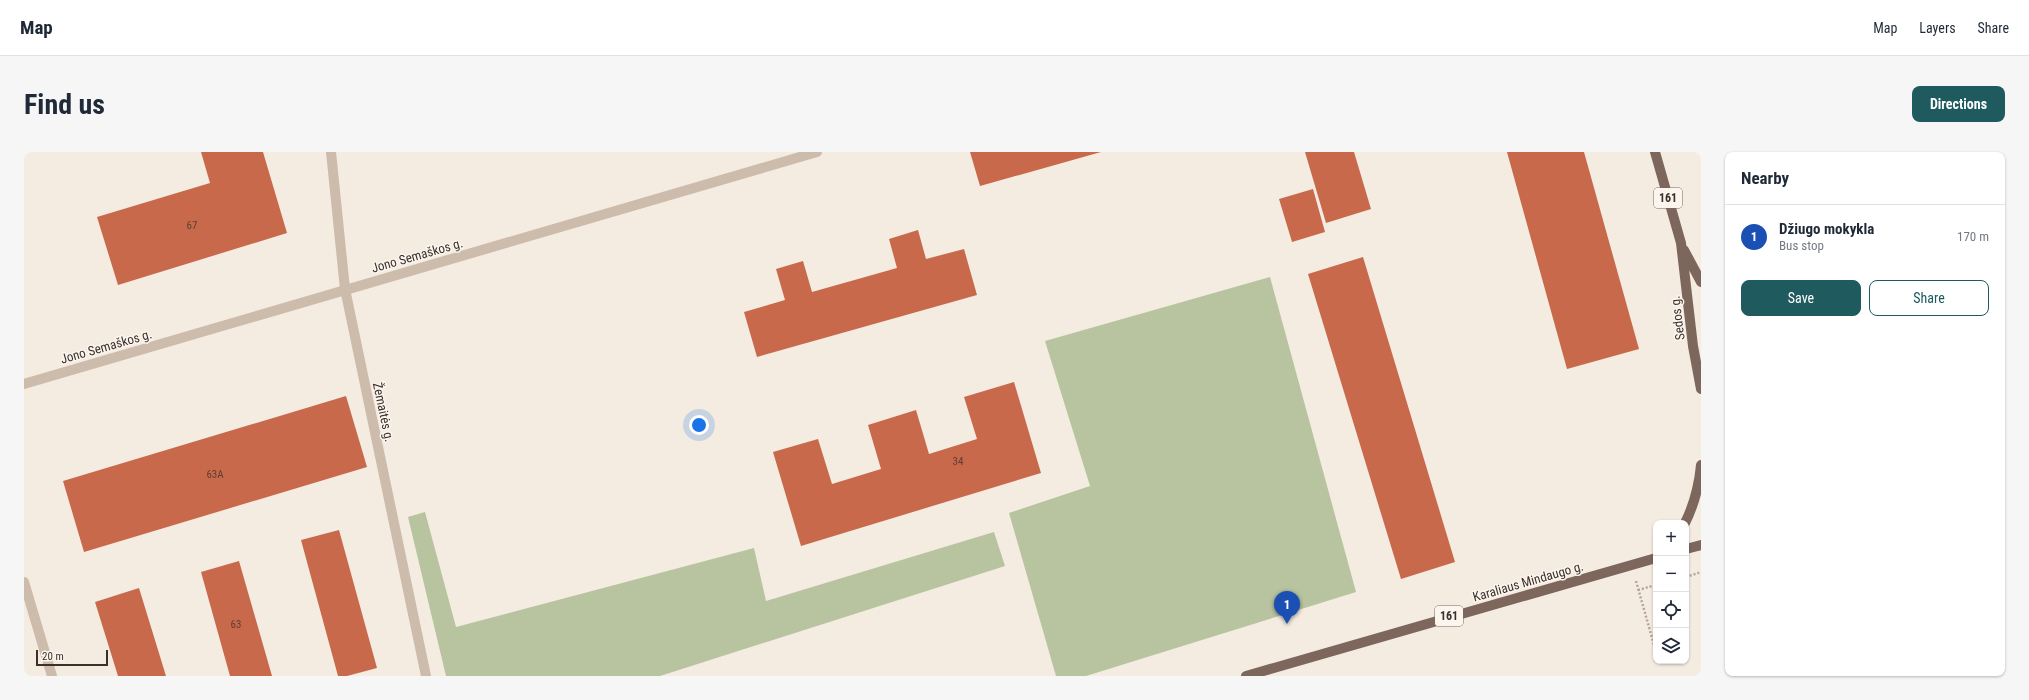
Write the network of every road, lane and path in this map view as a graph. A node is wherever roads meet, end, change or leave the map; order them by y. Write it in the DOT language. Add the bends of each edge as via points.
graph roads {
  1 [pos="331,152"];
  2 [pos="817,152"];
  3 [pos="1655,152"];
  4 [pos="1681,243"];
  5 [pos="1701,282"];
  6 [pos="345,289"];
  7 [pos="24,384"];
  8 [pos="1701,389"];
  9 [pos="1701,465"];
  10 [pos="1686,520"];
  11 [pos="1701,545"];
  12 [pos="1689,548"];
  13 [pos="1653,558"];
  14 [pos="1631,565"];
  15 [pos="1701,572"];
  16 [pos="1689,576"];
  17 [pos="24,582"];
  18 [pos="1653,586"];
  19 [pos="1638,590"];
  20 [pos="1653,642"];
  21 [pos="52,676"];
  22 [pos="426,676"];
  23 [pos="1246,676"];
  1 -- 6 [label="street, Žemaitės g."];
  2 -- 6 [label="street, Jono Semaškos g."];
  3 -- 4 [label="main road, Sedos g. / 161"];
  4 -- 5 [label="main road, Sedos g. / 161"];
  4 -- 8 [label="main road, Sedos g." via="1693,346"];
  6 -- 7 [label="street, Jono Semaškos g."];
  6 -- 22 [label="street, Žemaitės g."];
  9 -- 10 [label="main road" via="1697,491"];
  11 -- 12 [label="main road"];
  13 -- 14 [label="main road, Karaliaus Mindaugo g. / 161"];
  14 -- 19 [label="path"];
  14 -- 23 [label="main road, Karaliaus Mindaugo g. / 161"];
  15 -- 16 [label="path"];
  17 -- 21 [label="street"];
  18 -- 19 [label="path"];
  19 -- 20 [label="path"];
}
